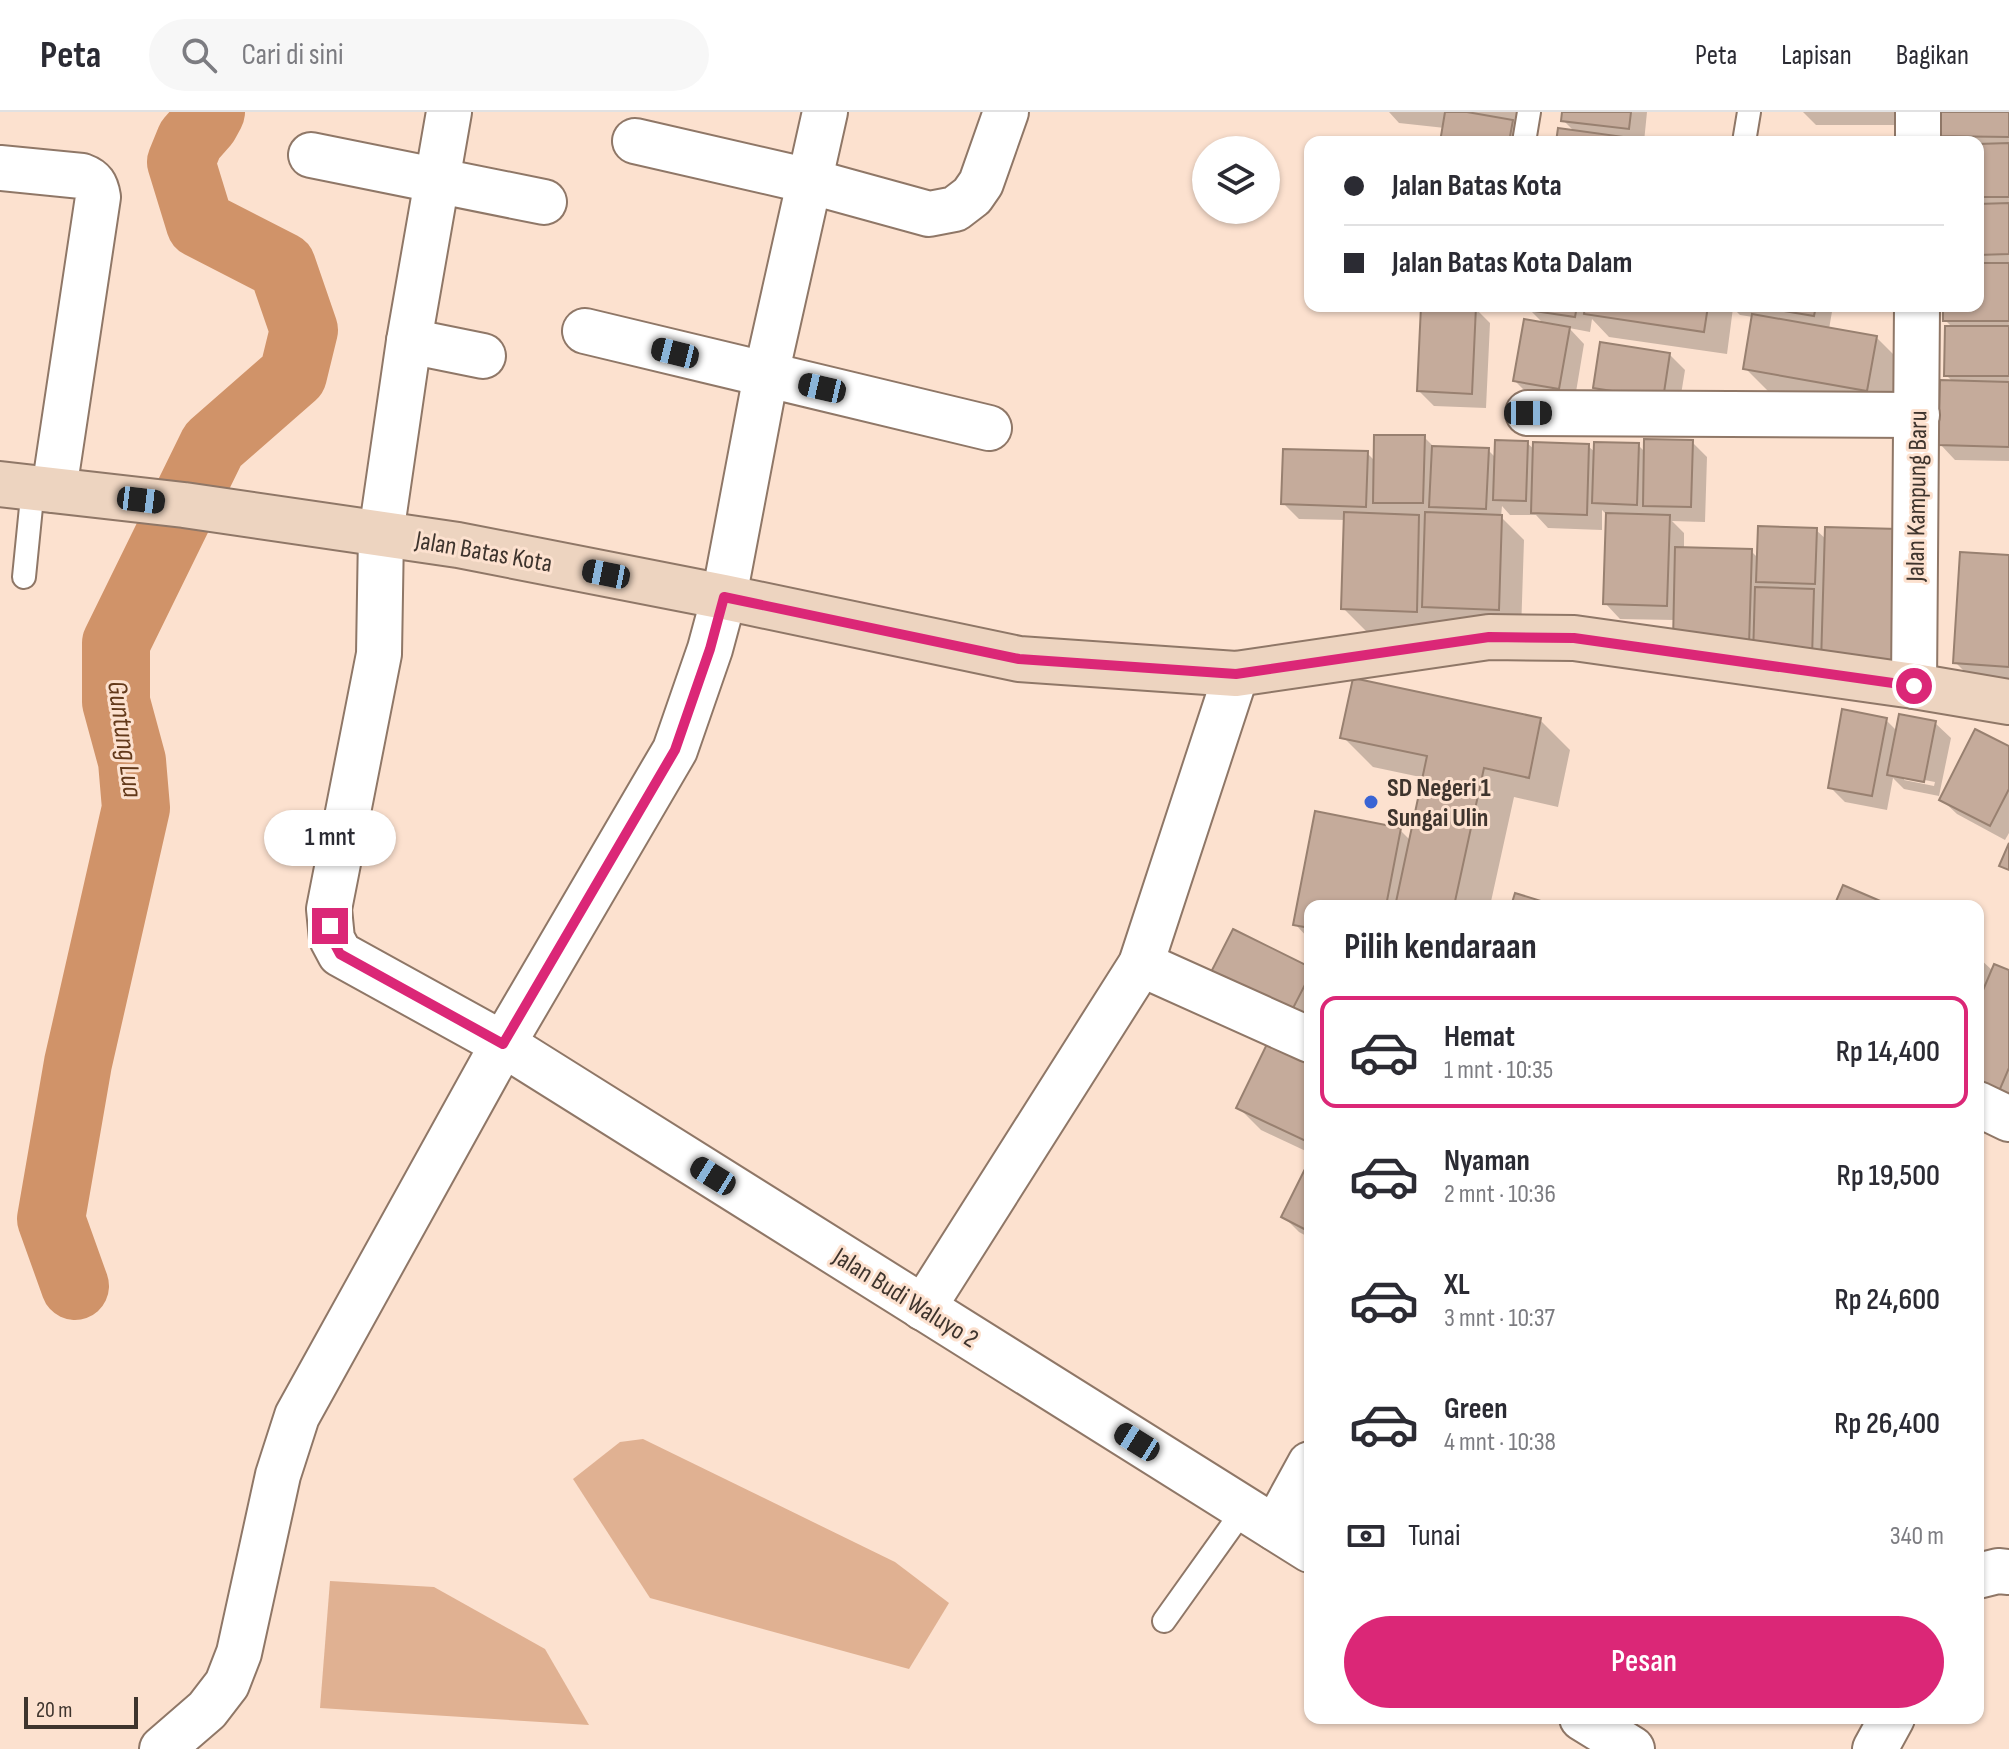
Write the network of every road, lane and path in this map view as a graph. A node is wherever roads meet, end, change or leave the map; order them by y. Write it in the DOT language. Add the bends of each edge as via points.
graph roads {
  1 [pos="449,112"];
  2 [pos="825,112"];
  3 [pos="1006,112"];
  4 [pos="1529,112"];
  5 [pos="1749,112"];
  6 [pos="1918,112"];
  7 [pos="1525,136"];
  8 [pos="1745,136"];
  9 [pos="1918,136"];
  10 [pos="635,141"];
  11 [pos="311,155"];
  12 [pos="0,168"];
  13 [pos="437,180"];
  14 [pos="809,181"];
  15 [pos="544,202"];
  16 [pos="1917,312"];
  17 [pos="585,331"];
  18 [pos="409,341"];
  19 [pos="483,356"];
  20 [pos="766,375"];
  21 [pos="1528,413"];
  22 [pos="1917,415"];
  23 [pos="989,428"];
  24 [pos="29,487"];
  25 [pos="381,534"];
  26 [pos="24,577"];
  27 [pos="724,597"];
  28 [pos="1236,674"];
  29 [pos="1914,686"];
  30 [pos="2009,702"];
  31 [pos="1141,964"];
  32 [pos="1304,1037"];
  33 [pos="503,1044"];
  34 [pos="1984,1107"];
  35 [pos="2009,1119"];
  36 [pos="923,1308"];
  37 [pos="1304,1475"];
  38 [pos="1276,1529"];
  39 [pos="2009,1572"];
  40 [pos="1984,1574"];
  41 [pos="1164,1621"];
  42 [pos="1592,1724"];
  43 [pos="1889,1724"];
  44 [pos="162,1749"];
  45 [pos="1632,1749"];
  46 [pos="1875,1749"];
  1 -- 13 [label="street, Jalan Budi Waluyo 2"];
  2 -- 14 [label="street"];
  3 -- 14 [label="street" via="981,183 955,209 929,214"];
  4 -- 7 [label="lane"];
  5 -- 8 [label="lane"];
  6 -- 9 [label="street"];
  10 -- 14 [label="street"];
  11 -- 13 [label="street"];
  12 -- 24 [label="street" via="82,176 91,180 98,197"];
  13 -- 15 [label="street"];
  13 -- 18 [label="street, Jalan Budi Waluyo 2"];
  14 -- 20 [label="street"];
  16 -- 22 [label="street, Jalan Kampung Baru"];
  17 -- 20 [label="street"];
  18 -- 19 [label="street"];
  18 -- 25 [label="street, Jalan Budi Waluyo 2"];
  20 -- 23 [label="street"];
  20 -- 27 [label="street"];
  21 -- 22 [label="street"];
  22 -- 29 [label="street, Jalan Kampung Baru"];
  24 -- 25 [label="street, Jalan Batas Kota"];
  24 -- 26 [label="lane"];
  25 -- 27 [label="street, Jalan Batas Kota"];
  25 -- 33 [label="street, Jalan Budi Waluyo 2" via="379,654 329,909 332,939 340,954"];
  27 -- 28 [label="street, Jalan Batas Kota" via="1019,659"];
  27 -- 33 [label="street" via="675,750"];
  28 -- 29 [label="street, Jalan Batas Kota" via="1489,637 1574,638"];
  28 -- 31 [label="street"];
  29 -- 30 [label="street, Jalan Batas Kota"];
  31 -- 32 [label="street"];
  31 -- 36 [label="street"];
  33 -- 36 [label="street, Jalan Budi Waluyo 2"];
  33 -- 44 [label="street" via="297,1416 227,1684 207,1710"];
  34 -- 35 [label="street"];
  36 -- 38 [label="street, Jalan Budi Waluyo 2"];
  37 -- 38 [label="street"];
  38 -- 41 [label="lane"];
  39 -- 40 [label="street"];
  42 -- 45 [label="street"];
  43 -- 46 [label="street"];
}
